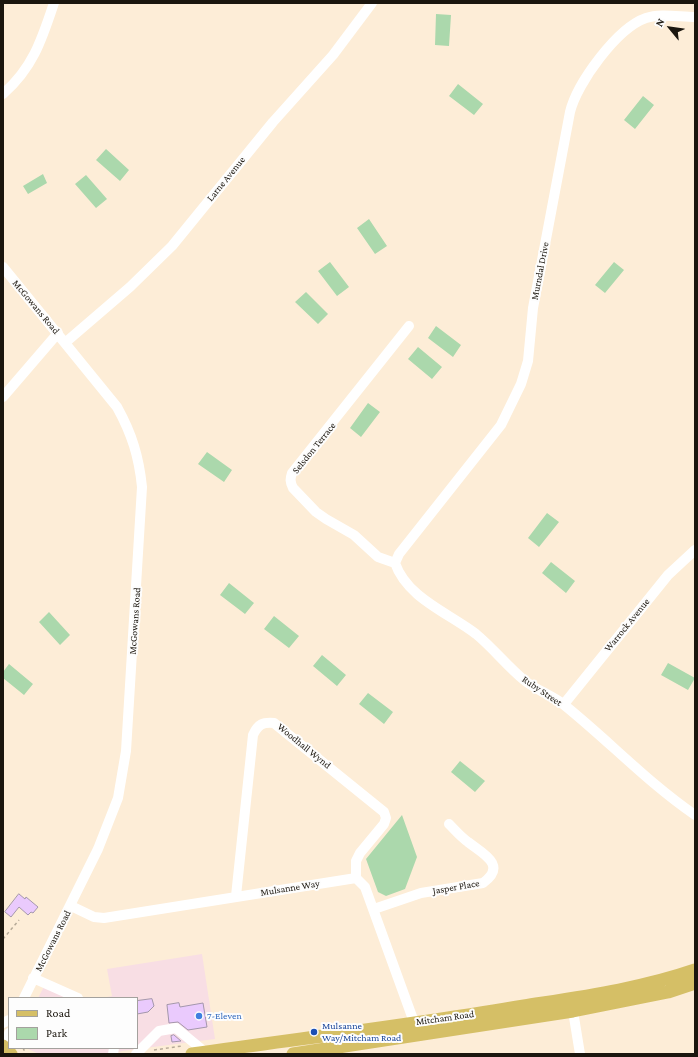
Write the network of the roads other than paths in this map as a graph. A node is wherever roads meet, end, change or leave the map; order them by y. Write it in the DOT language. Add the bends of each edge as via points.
graph roads {
  1 [pos="54,3"];
  2 [pos="372,3"];
  3 [pos="695,17"];
  4 [pos="3,94"];
  5 [pos="3,267"];
  6 [pos="409,326"];
  7 [pos="58,333"];
  8 [pos="66,342"];
  9 [pos="3,398"];
  10 [pos="695,550"];
  11 [pos="395,563"];
  12 [pos="564,704"];
  13 [pos="695,815"];
  14 [pos="450,824"];
  15 [pos="356,878"];
  16 [pos="236,896"];
  17 [pos="71,906"];
  18 [pos="374,910"];
  19 [pos="695,970"];
  20 [pos="34,978"];
  21 [pos="695,983"];
  22 [pos="667,986"];
  23 [pos="24,997"];
  24 [pos="76,997"];
  25 [pos="573,1005"];
  26 [pos="416,1029"];
  27 [pos="230,1051"];
  28 [pos="198,1053"];
  29 [pos="136,1054"];
  30 [pos="293,1054"];
  31 [pos="580,1054"];
  1 -- 4 [label="street" via="32,61"];
  2 -- 8 [label="street, Larne Avenue" via="333,55 273,122 172,246 130,287"];
  3 -- 11 [label="street, Murndal Drive" via="656,16 636,23 602,54 576,95 570,112 538,282 528,361 521,384 501,425 402,550"];
  5 -- 7 [label="street, McGowans Road"];
  6 -- 11 [label="street, Selsdon Terrace" via="290,478 293,488 316,512 354,535 378,557"];
  7 -- 8 [label="street, McGowans Road"];
  7 -- 9 [label="street"];
  8 -- 17 [label="street, McGowans Road" via="108,394 128,427 140,462 142,487 135,631 123,775 111,819"];
  10 -- 12 [label="street, Warrock Avenue" via="668,575"];
  11 -- 12 [label="street, Ruby Street" via="401,575 420,596 476,634 524,680"];
  12 -- 13 [label="street, Ruby Street" via="651,782"];
  14 -- 18 [label="street, Jasper Place" via="491,859 493,867 488,879 483,883 421,893"];
  15 -- 16 [label="street, Mulsanne Way"];
  15 -- 16 [label="street, Woodhall Wynd" via="356,861 384,824 384,812 274,722 265,722 257,726 253,734"];
  15 -- 18 [label="street" via="365,887"];
  16 -- 17 [label="street, Mulsanne Way" via="104,918 94,917"];
  17 -- 20 [label="street, McGowans Road"];
  18 -- 26 [label="street"];
  19 -- 22 [label="main road, Mitcham Road"];
  20 -- 23 [label="street, McGowans Road"];
  20 -- 24 [label="street"];
  21 -- 22 [label="main road, Mitcham Road"];
  22 -- 25 [label="main road, Mitcham Road"];
  25 -- 26 [label="main road, Mitcham Road"];
  25 -- 31 [label="street"];
  26 -- 27 [label="main road, Mitcham Road"];
  26 -- 30 [label="main road, Mitcham Road"];
  27 -- 28 [label="main road, Mitcham Road"];
  28 -- 29 [label="street" via="176,1028 159,1031"];
}
